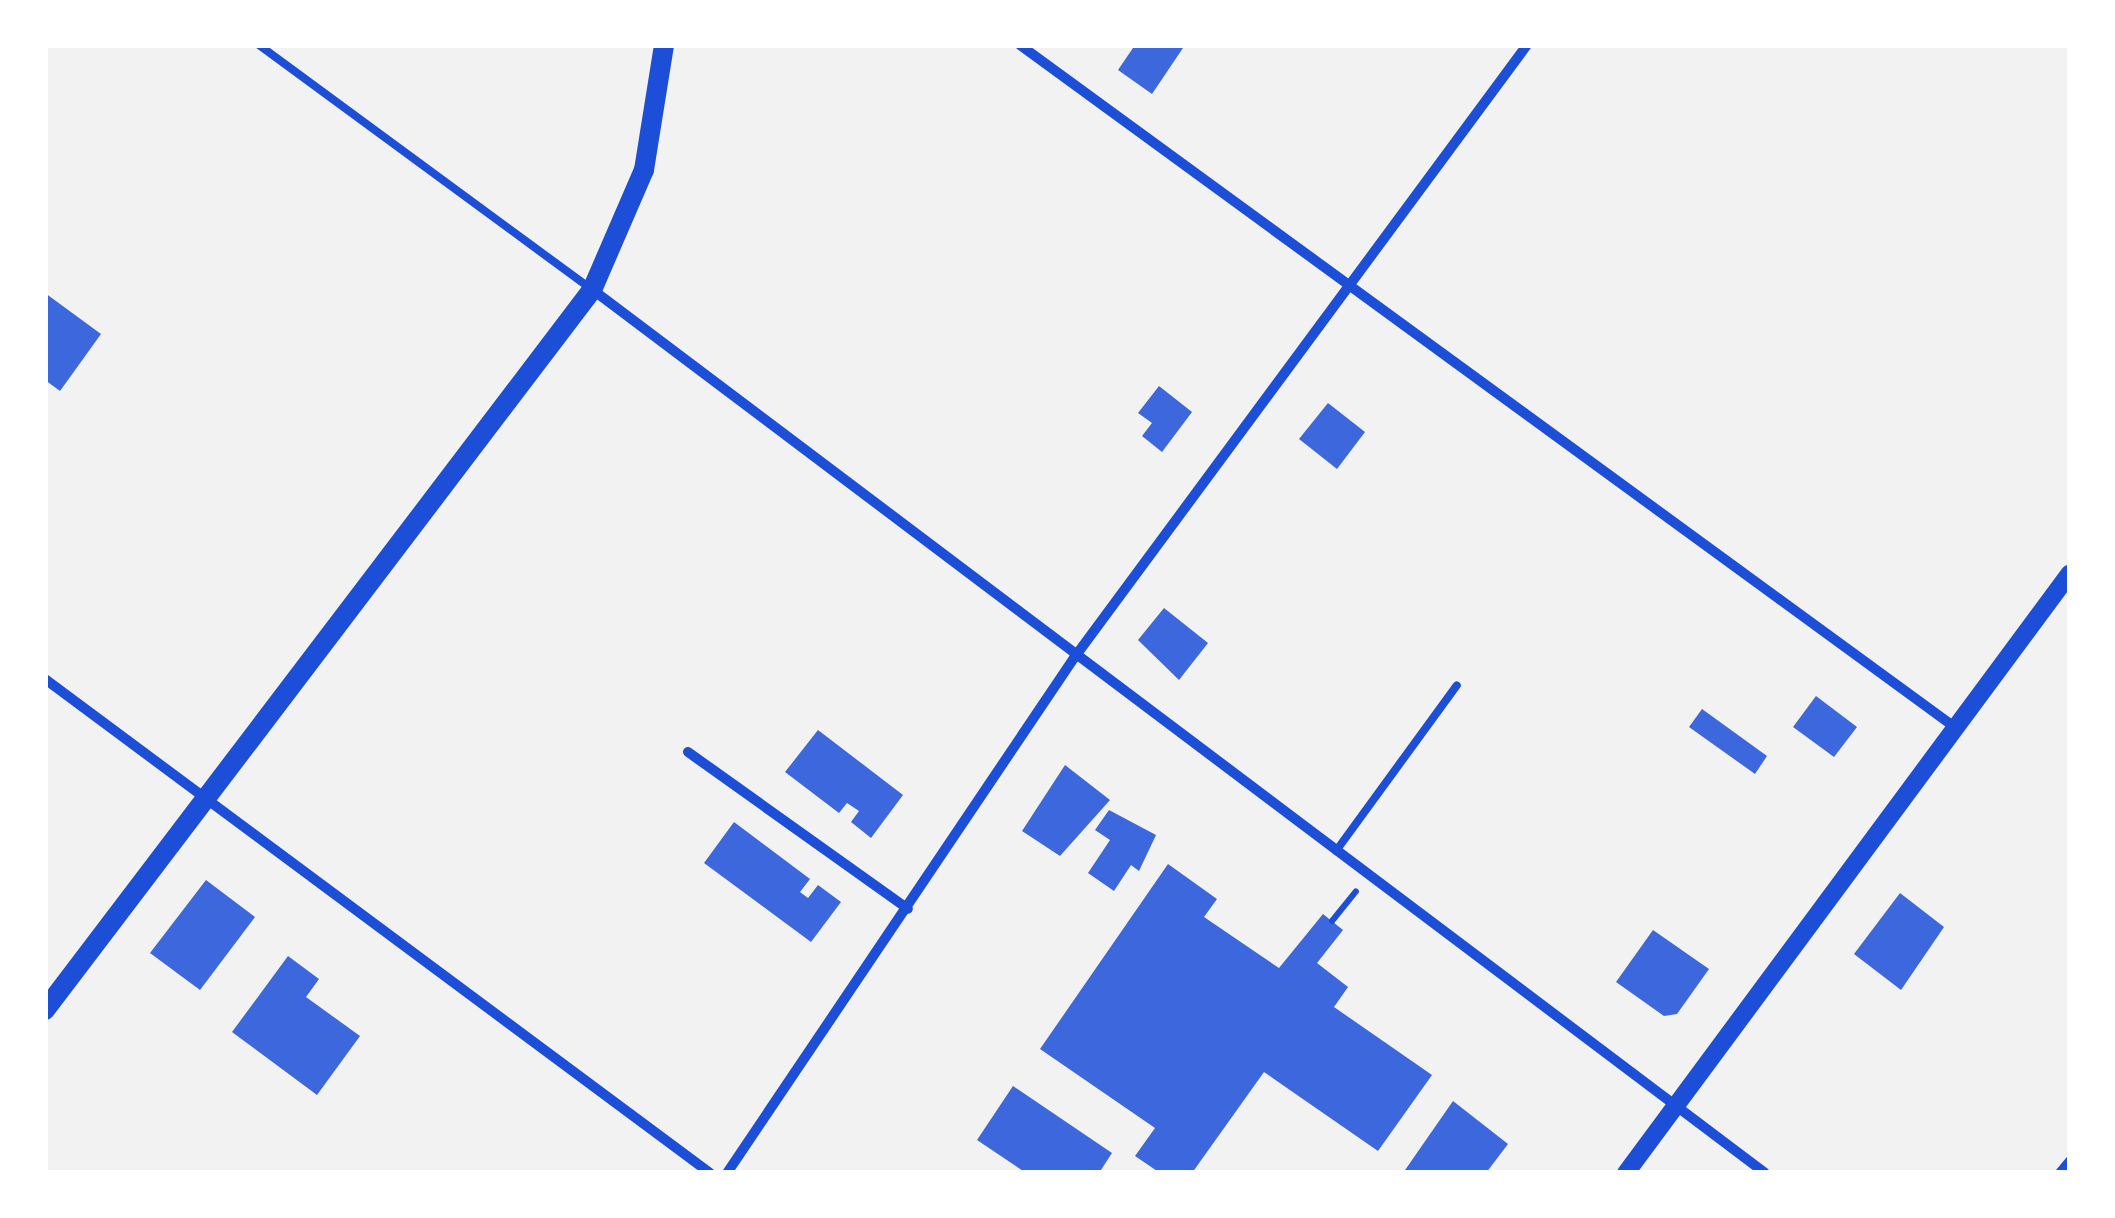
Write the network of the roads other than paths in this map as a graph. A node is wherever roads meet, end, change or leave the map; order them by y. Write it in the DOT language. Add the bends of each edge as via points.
graph roads {
  1 [pos="259,45"];
  2 [pos="664,45"];
  3 [pos="1020,45"];
  4 [pos="1527,45"];
  5 [pos="592,290"];
  6 [pos="1348,291"];
  7 [pos="2070,573"];
  8 [pos="1074,658"];
  9 [pos="45,679"];
  10 [pos="1457,685"];
  11 [pos="1956,728"];
  12 [pos="688,752"];
  13 [pos="207,800"];
  14 [pos="1334,854"];
  15 [pos="908,909"];
  16 [pos="45,1010"];
  17 [pos="1674,1108"];
  18 [pos="2070,1161"];
  19 [pos="710,1173"];
  20 [pos="727,1173"];
  21 [pos="1626,1173"];
  22 [pos="1765,1173"];
  23 [pos="2060,1173"];
  1 -- 5 [label="lane"];
  2 -- 5 [label="main road" via="644,170"];
  3 -- 6 [label="street"];
  4 -- 6 [label="street"];
  5 -- 8 [label="street"];
  5 -- 13 [label="main road"];
  6 -- 8 [label="street"];
  6 -- 11 [label="street"];
  7 -- 11 [label="street"];
  8 -- 14 [label="street"];
  8 -- 15 [label="street"];
  9 -- 13 [label="street"];
  10 -- 14 [label="lane"];
  11 -- 17 [label="street"];
  12 -- 15 [label="street"];
  13 -- 16 [label="main road"];
  13 -- 19 [label="street"];
  14 -- 17 [label="street"];
  15 -- 20 [label="street"];
  17 -- 21 [label="street"];
  17 -- 22 [label="street"];
  18 -- 23 [label="street"];
}
